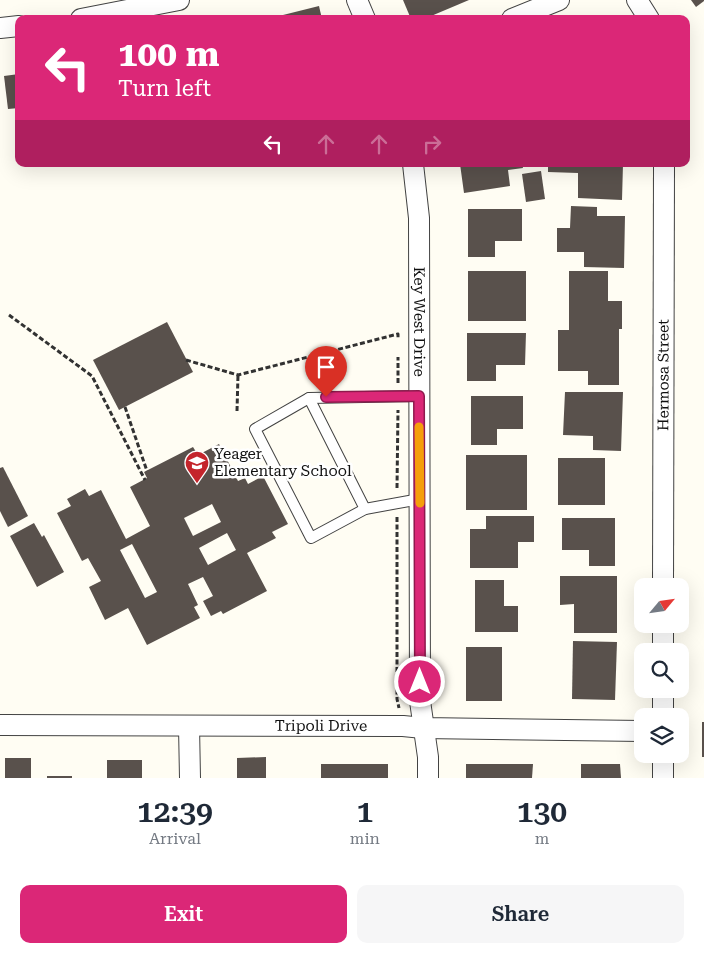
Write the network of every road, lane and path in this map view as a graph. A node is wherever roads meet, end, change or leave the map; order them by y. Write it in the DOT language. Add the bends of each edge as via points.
graph roads {
  1 [pos="178,0"];
  2 [pos="357,0"];
  3 [pos="559,0"];
  4 [pos="637,0"];
  5 [pos="101,15"];
  6 [pos="363,15"];
  7 [pos="522,15"];
  8 [pos="646,15"];
  9 [pos="15,26"];
  10 [pos="0,28"];
  11 [pos="412,167"];
  12 [pos="664,167"];
  13 [pos="9,315"];
  14 [pos="238,375"];
  15 [pos="419,396"];
  16 [pos="309,398"];
  17 [pos="125,407"];
  18 [pos="237,412"];
  19 [pos="147,471"];
  20 [pos="145,480"];
  21 [pos="420,499"];
  22 [pos="365,509"];
  23 [pos="663,578"];
  24 [pos="0,725"];
  25 [pos="189,726"];
  26 [pos="423,728"];
  27 [pos="634,731"];
  28 [pos="663,763"];
  29 [pos="190,778"];
  30 [pos="428,778"];
  31 [pos="663,778"];
  1 -- 5 [label="street"];
  2 -- 6 [label="street"];
  3 -- 7 [label="street"];
  4 -- 8 [label="street"];
  9 -- 10 [label="street"];
  11 -- 15 [label="street, Key West Drive" via="419,218"];
  12 -- 23 [label="street, Hermosa Street"];
  13 -- 20 [label="path" via="92,376"];
  14 -- 18 [label="path"];
  15 -- 16 [label="lane"];
  15 -- 21 [label="street, Key West Drive"];
  16 -- 22 [label="lane"];
  16 -- 22 [label="lane" via="255,429 311,538"];
  17 -- 19 [label="path"];
  21 -- 22 [label="lane"];
  21 -- 26 [label="street, Key West Drive" via="420,701"];
  24 -- 25 [label="street, Tripoli Drive"];
  25 -- 26 [label="street, Tripoli Drive"];
  25 -- 29 [label="street"];
  26 -- 27 [label="street, Tripoli Drive"];
  26 -- 30 [label="street, Key West Drive"];
  28 -- 31 [label="street"];
}
